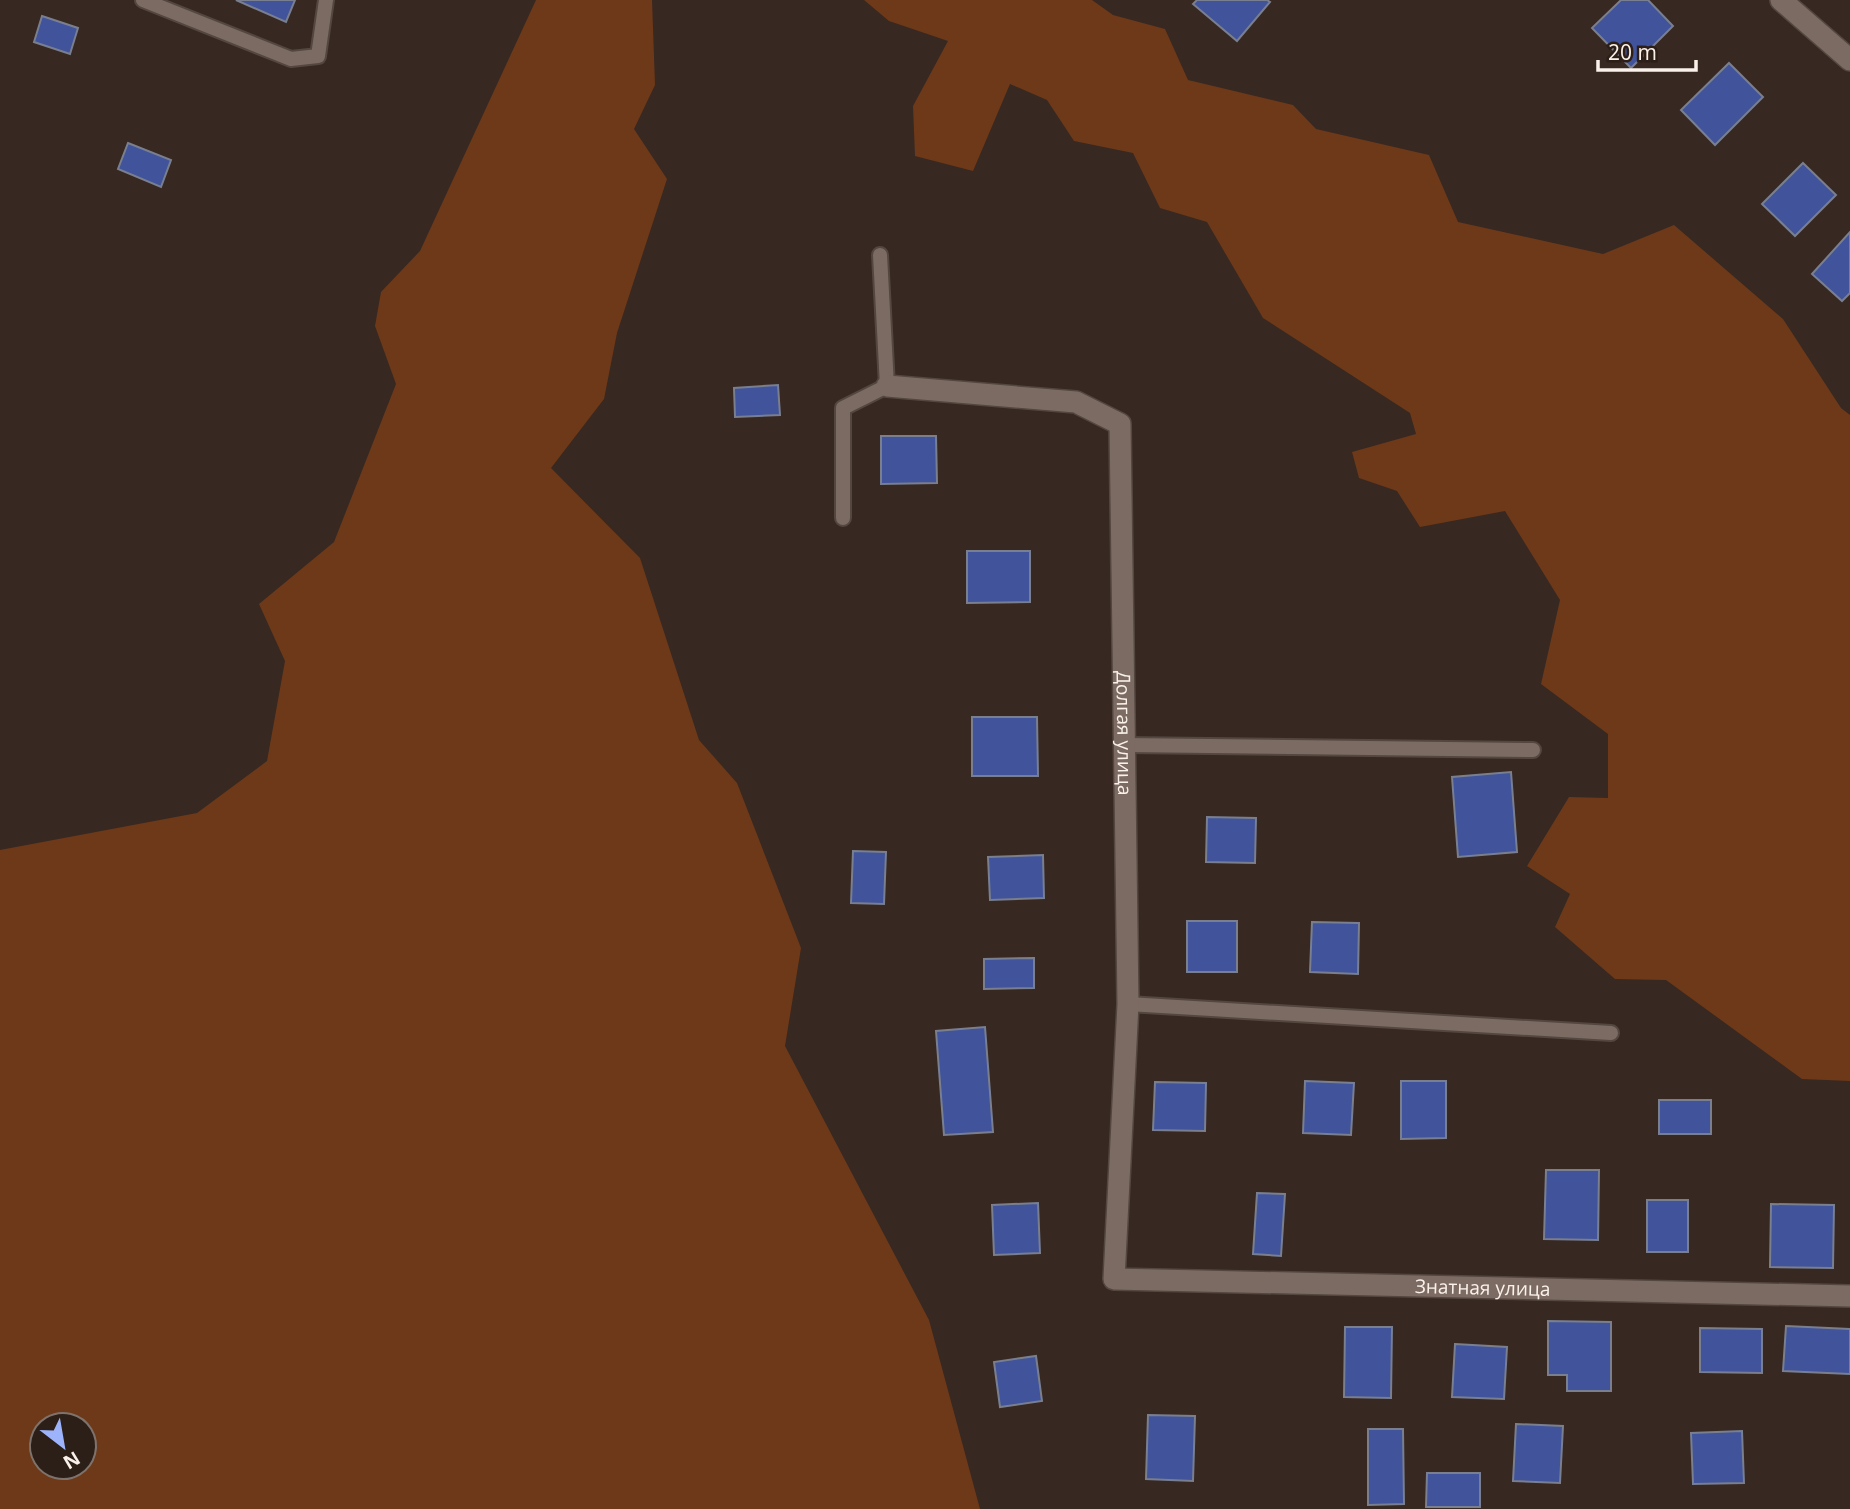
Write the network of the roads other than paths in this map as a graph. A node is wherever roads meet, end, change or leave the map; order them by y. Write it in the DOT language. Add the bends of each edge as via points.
graph roads {
  1 [pos="143,0"];
  2 [pos="326,0"];
  3 [pos="1782,0"];
  4 [pos="1850,60"];
  5 [pos="880,255"];
  6 [pos="887,386"];
  7 [pos="843,518"];
  8 [pos="1125,746"];
  9 [pos="1533,750"];
  10 [pos="1128,1004"];
  11 [pos="1611,1033"];
  12 [pos="1114,1279"];
  13 [pos="1850,1296"];
  1 -- 2 [label="lane" via="291,59 318,56"];
  3 -- 4 [label="street"];
  5 -- 6 [label="lane"];
  6 -- 7 [label="lane" via="843,408"];
  6 -- 8 [label="street, Долгая улица" via="1076,402 1120,424"];
  8 -- 9 [label="lane"];
  8 -- 10 [label="street, Долгая улица"];
  10 -- 11 [label="lane"];
  10 -- 12 [label="street, Долгая улица"];
  12 -- 13 [label="street, Знатная улица"];
}
